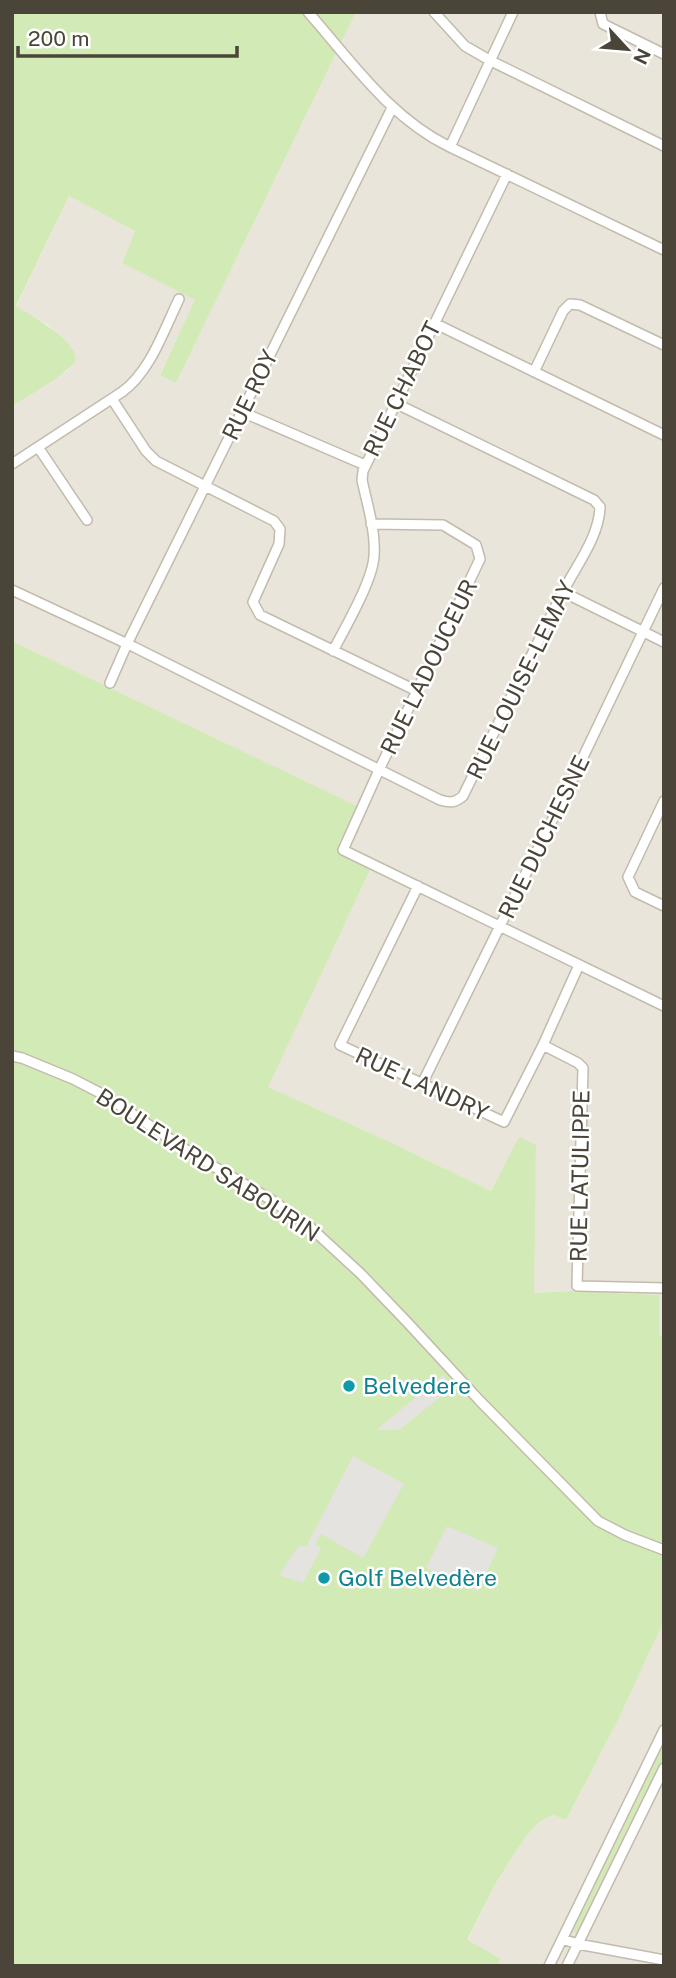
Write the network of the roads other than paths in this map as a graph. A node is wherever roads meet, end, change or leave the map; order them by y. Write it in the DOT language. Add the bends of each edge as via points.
graph roads {
  1 [pos="308,12"];
  2 [pos="435,12"];
  3 [pos="513,12"];
  4 [pos="600,12"];
  5 [pos="664,54"];
  6 [pos="491,61"];
  7 [pos="392,108"];
  8 [pos="664,146"];
  9 [pos="450,148"];
  10 [pos="507,174"];
  11 [pos="664,250"];
  12 [pos="179,299"];
  13 [pos="434,323"];
  14 [pos="664,345"];
  15 [pos="534,372"];
  16 [pos="112,399"];
  17 [pos="395,403"];
  18 [pos="242,412"];
  19 [pos="664,435"];
  20 [pos="38,447"];
  21 [pos="12,464"];
  22 [pos="365,465"];
  23 [pos="205,487"];
  24 [pos="87,520"];
  25 [pos="372,524"];
  26 [pos="664,588"];
  27 [pos="12,590"];
  28 [pos="563,592"];
  29 [pos="642,631"];
  30 [pos="664,642"];
  31 [pos="127,644"];
  32 [pos="333,651"];
  33 [pos="110,683"];
  34 [pos="417,691"];
  35 [pos="379,770"];
  36 [pos="664,801"];
  37 [pos="418,886"];
  38 [pos="664,906"];
  39 [pos="500,926"];
  40 [pos="579,965"];
  41 [pos="664,1006"];
  42 [pos="542,1045"];
  43 [pos="12,1056"];
  44 [pos="422,1084"];
  45 [pos="664,1288"];
  46 [pos="664,1550"];
  47 [pos="664,1731"];
  48 [pos="664,1768"];
  49 [pos="562,1939"];
  50 [pos="578,1944"];
  51 [pos="664,1960"];
  52 [pos="550,1966"];
  53 [pos="567,1966"];
  1 -- 7 [label="street"];
  2 -- 6 [label="street" via="464,46"];
  3 -- 6 [label="street"];
  4 -- 5 [label="street" via="603,24"];
  6 -- 8 [label="street"];
  6 -- 9 [label="street"];
  7 -- 9 [label="street"];
  7 -- 18 [label="street, RUE ROY"];
  9 -- 10 [label="street"];
  10 -- 11 [label="street"];
  10 -- 13 [label="street, RUE CHABOT"];
  12 -- 16 [label="street" via="141,375"];
  13 -- 15 [label="street"];
  13 -- 17 [label="street, RUE CHABOT"];
  14 -- 15 [label="street" via="570,304"];
  15 -- 19 [label="street"];
  16 -- 20 [label="street"];
  16 -- 23 [label="street" via="153,459"];
  17 -- 22 [label="street, RUE CHABOT"];
  17 -- 28 [label="street, RUE LOUISE-LEMAY" via="594,500 600,507 599,521"];
  18 -- 22 [label="street"];
  18 -- 23 [label="street, RUE ROY"];
  20 -- 21 [label="street"];
  20 -- 24 [label="street"];
  22 -- 25 [label="street, RUE CHABOT" via="362,480"];
  23 -- 31 [label="street, RUE ROY"];
  23 -- 32 [label="street" via="280,528 279,544 253,602 260,615"];
  25 -- 32 [label="street, RUE CHABOT" via="374,562"];
  25 -- 34 [label="street, RUE LADOUCEUR" via="443,525 476,545 480,559"];
  26 -- 29 [label="street, RUE DUCHESNE"];
  27 -- 31 [label="street, RUE LOUISE-LEMAY"];
  28 -- 29 [label="street"];
  28 -- 35 [label="street, RUE LOUISE-LEMAY" via="458,801 440,800"];
  29 -- 30 [label="street"];
  29 -- 39 [label="street, RUE DUCHESNE"];
  31 -- 33 [label="street, RUE ROY"];
  31 -- 35 [label="street, RUE LOUISE-LEMAY"];
  32 -- 34 [label="street"];
  34 -- 35 [label="street, RUE LADOUCEUR"];
  35 -- 37 [label="street, RUE LADOUCEUR" via="343,850"];
  36 -- 38 [label="street" via="628,877 635,892"];
  37 -- 39 [label="street"];
  37 -- 44 [label="street, RUE LANDRY" via="341,1045"];
  39 -- 40 [label="street"];
  39 -- 44 [label="street, RUE DUCHESNE"];
  40 -- 41 [label="street"];
  40 -- 42 [label="street"];
  42 -- 44 [label="street, RUE LANDRY" via="504,1122"];
  42 -- 45 [label="street, RUE LATULIPPE" via="583,1068 577,1286"];
  43 -- 46 [label="street, BOULEVARD SABOURIN" via="104,1095 310,1227 360,1273 598,1521"];
  47 -- 49 [label="street"];
  48 -- 50 [label="street"];
  49 -- 50 [label="street"];
  49 -- 52 [label="street"];
  50 -- 51 [label="street"];
  50 -- 53 [label="street"];
}
